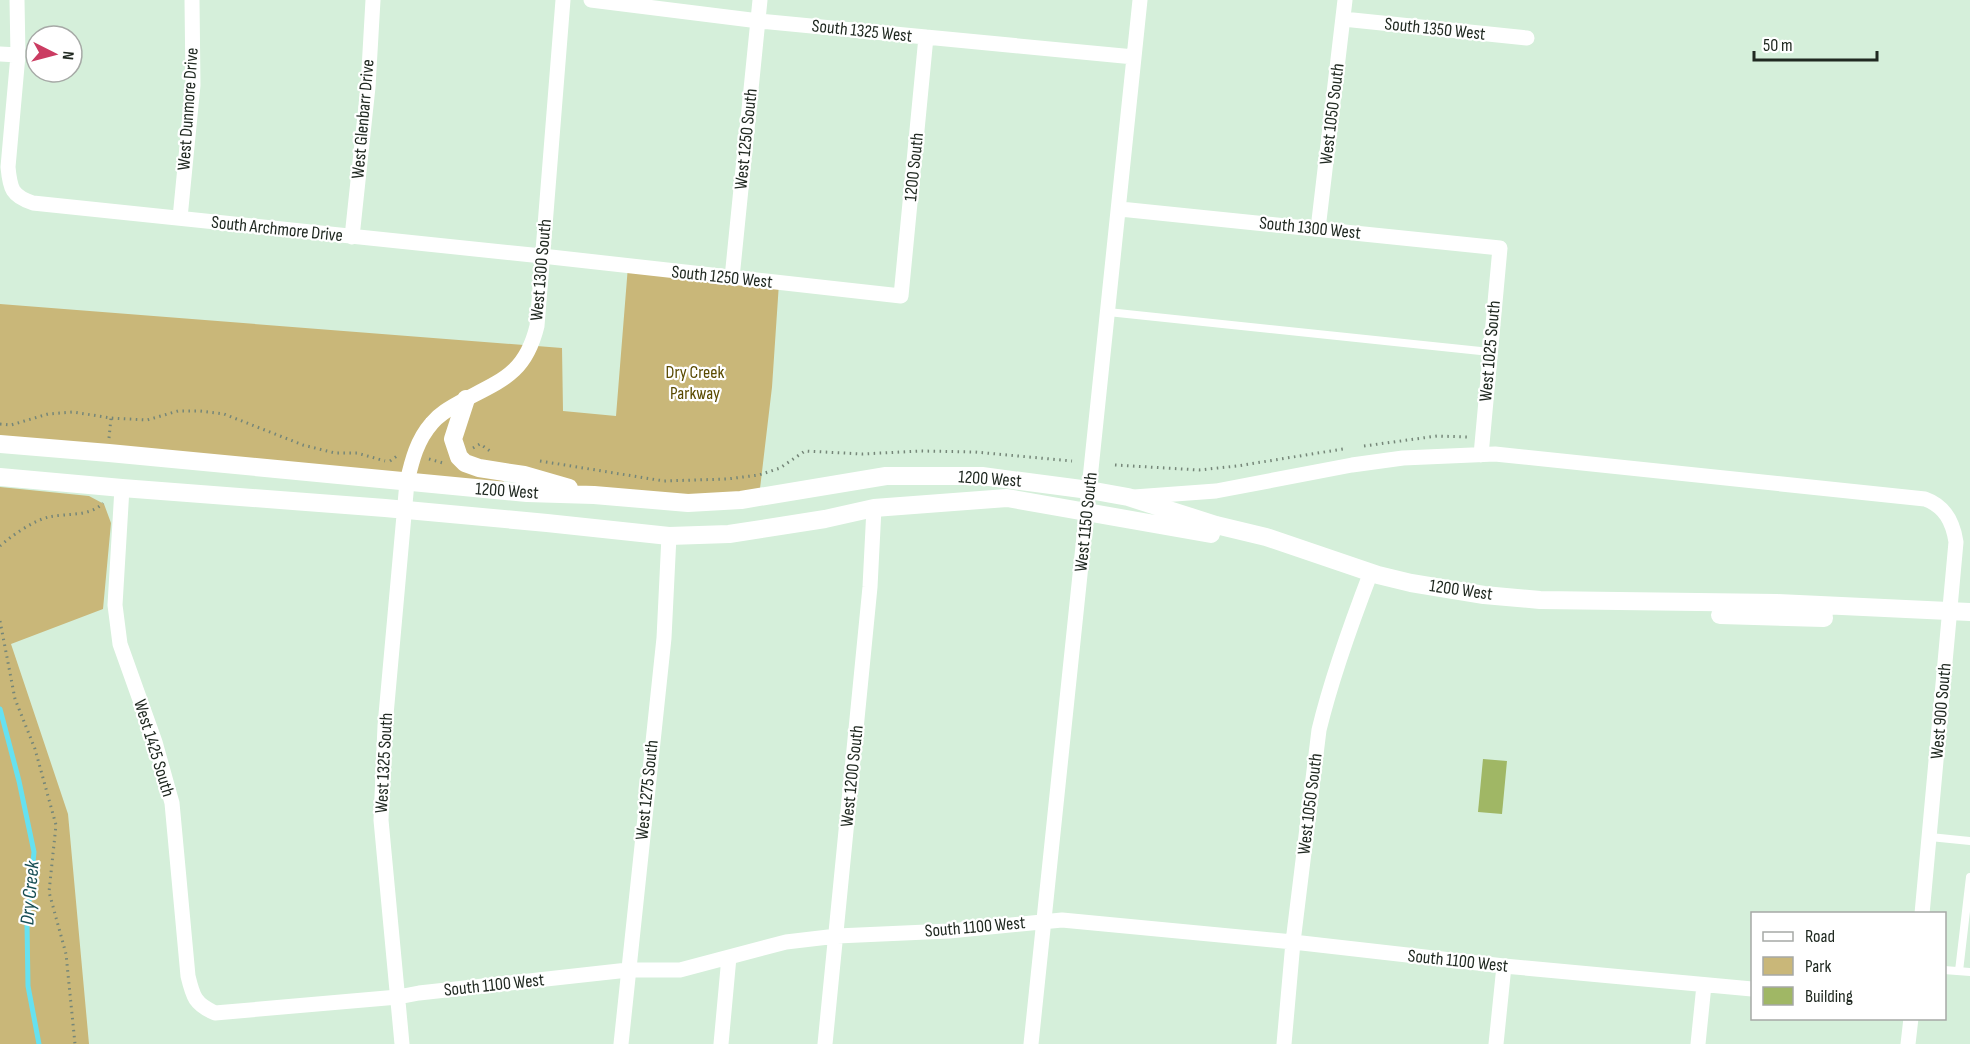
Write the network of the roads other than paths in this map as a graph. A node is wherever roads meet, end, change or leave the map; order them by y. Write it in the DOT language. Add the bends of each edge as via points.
graph roads {
  1 [pos="17,0"];
  2 [pos="192,0"];
  3 [pos="373,0"];
  4 [pos="563,0"];
  5 [pos="591,0"];
  6 [pos="760,0"];
  7 [pos="1140,0"];
  8 [pos="1345,0"];
  9 [pos="1343,19"];
  10 [pos="759,21"];
  11 [pos="927,37"];
  12 [pos="1527,38"];
  13 [pos="0,54"];
  14 [pos="18,55"];
  15 [pos="1134,57"];
  16 [pos="1120,209"];
  17 [pos="180,218"];
  18 [pos="1318,229"];
  19 [pos="352,237"];
  20 [pos="1500,248"];
  21 [pos="543,256"];
  22 [pos="732,278"];
  23 [pos="901,296"];
  24 [pos="1108,312"];
  25 [pos="1490,352"];
  26 [pos="466,399"];
  27 [pos="0,444"];
  28 [pos="1481,454"];
  29 [pos="0,477"];
  30 [pos="406,482"];
  31 [pos="122,488"];
  32 [pos="1089,490"];
  33 [pos="594,495"];
  34 [pos="1128,497"];
  35 [pos="874,508"];
  36 [pos="404,510"];
  37 [pos="1087,512"];
  38 [pos="669,536"];
  39 [pos="1369,577"];
  40 [pos="1970,612"];
  41 [pos="1950,616"];
  42 [pos="1970,623"];
  43 [pos="1930,837"];
  44 [pos="1970,841"];
  45 [pos="1970,877"];
  46 [pos="1922,912"];
  47 [pos="1043,921"];
  48 [pos="837,936"];
  49 [pos="1293,942"];
  50 [pos="729,957"];
  51 [pos="1504,966"];
  52 [pos="628,970"];
  53 [pos="1946,970"];
  54 [pos="1959,971"];
  55 [pos="1970,972"];
  56 [pos="1704,984"];
  57 [pos="1751,989"];
  58 [pos="398,997"];
  59 [pos="201,1007"];
  60 [pos="1911,1020"];
  61 [pos="402,1044"];
  62 [pos="621,1044"];
  63 [pos="721,1044"];
  64 [pos="825,1044"];
  65 [pos="1031,1044"];
  66 [pos="1284,1044"];
  67 [pos="1496,1044"];
  68 [pos="1698,1044"];
  69 [pos="1908,1044"];
  1 -- 14 [label="street"];
  2 -- 17 [label="street, West Dunmore Drive" via="193,85"];
  3 -- 19 [label="street, West Glenbarr Drive"];
  4 -- 21 [label="street, West 1300 South"];
  5 -- 10 [label="street, South 1325 West"];
  6 -- 10 [label="street, West 1250 South"];
  7 -- 15 [label="street, West 1150 South"];
  8 -- 9 [label="street, West 1050 South"];
  9 -- 12 [label="street, South 1350 West"];
  9 -- 18 [label="street, West 1050 South"];
  10 -- 11 [label="street, South 1325 West"];
  10 -- 22 [label="street, West 1250 South"];
  11 -- 15 [label="street, South 1325 West"];
  11 -- 23 [label="street, 1200 South"];
  13 -- 14 [label="street"];
  14 -- 17 [label="street, South Archmore Drive" via="8,167 14,194 33,203"];
  15 -- 16 [label="street, West 1150 South"];
  16 -- 18 [label="street, South 1300 West"];
  16 -- 24 [label="street, West 1150 South"];
  17 -- 19 [label="street, South Archmore Drive"];
  18 -- 20 [label="street, South 1300 West"];
  19 -- 21 [label="street, South Archmore Drive"];
  20 -- 25 [label="street, West 1025 South"];
  21 -- 22 [label="street, South 1250 West"];
  21 -- 26 [label="street, West 1300 South" via="537,326 528,354 502,381"];
  22 -- 23 [label="street, South 1250 West"];
  24 -- 25 [label="lane"];
  24 -- 32 [label="street, West 1150 South"];
  25 -- 28 [label="street, West 1025 South"];
  26 -- 30 [label="street, West 1300 South" via="433,422 420,439"];
  26 -- 33 [label="street" via="453,439 465,463"];
  27 -- 30 [label="street, 1200 West"];
  28 -- 34 [label="street" via="1394,459 1216,491"];
  28 -- 41 [label="street, West 900 South" via="1932,501 1944,510 1956,542"];
  29 -- 31 [label="street, 1200 West"];
  30 -- 33 [label="street, 1200 West"];
  30 -- 36 [label="street, West 1325 South"];
  31 -- 36 [label="street, 1200 West"];
  31 -- 59 [label="street, West 1425 South" via="115,605 120,644 172,803 188,976 193,996"];
  32 -- 33 [label="street, 1200 West" via="982,476 886,476 741,500 688,503"];
  32 -- 34 [label="street, 1200 West"];
  32 -- 37 [label="street, West 1150 South"];
  34 -- 39 [label="street, 1200 West" via="1266,537"];
  35 -- 37 [label="street, 1200 West" via="1006,498"];
  35 -- 38 [label="street, 1200 West" via="729,534"];
  35 -- 48 [label="street, West 1200 South"];
  36 -- 38 [label="street, 1200 West"];
  36 -- 58 [label="street, West 1325 South" via="381,820"];
  37 -- 39 [label="street, 1200 West" via="1235,539"];
  37 -- 47 [label="street, West 1150 South"];
  38 -- 52 [label="street, West 1275 South" via="664,638"];
  39 -- 41 [label="street, 1200 West" via="1540,600 1777,603"];
  39 -- 49 [label="street, West 1050 South" via="1319,730"];
  40 -- 41 [label="street, 1200 West"];
  41 -- 42 [label="street, 1200 West"];
  41 -- 43 [label="street, West 900 South"];
  43 -- 44 [label="lane"];
  43 -- 46 [label="street, West 900 South"];
  45 -- 54 [label="lane"];
  47 -- 48 [label="street, South 1100 West" via="949,931"];
  47 -- 49 [label="street, South 1100 West"];
  47 -- 65 [label="street, West 1150 South"];
  48 -- 50 [label="street, South 1100 West" via="786,942"];
  48 -- 64 [label="street, West 1200 South"];
  49 -- 51 [label="street, South 1100 West"];
  49 -- 66 [label="street, West 1050 South"];
  50 -- 52 [label="street, South 1100 West" via="680,970"];
  50 -- 63 [label="street"];
  51 -- 56 [label="street, South 1100 West"];
  51 -- 67 [label="street"];
  52 -- 58 [label="street, South 1100 West"];
  52 -- 62 [label="street, West 1275 South"];
  53 -- 54 [label="lane"];
  54 -- 55 [label="lane"];
  56 -- 57 [label="street, South 1100 West"];
  56 -- 68 [label="street"];
  58 -- 59 [label="street, South 1100 West" via="215,1012"];
  58 -- 61 [label="street, West 1325 South"];
  60 -- 69 [label="street"];
}
